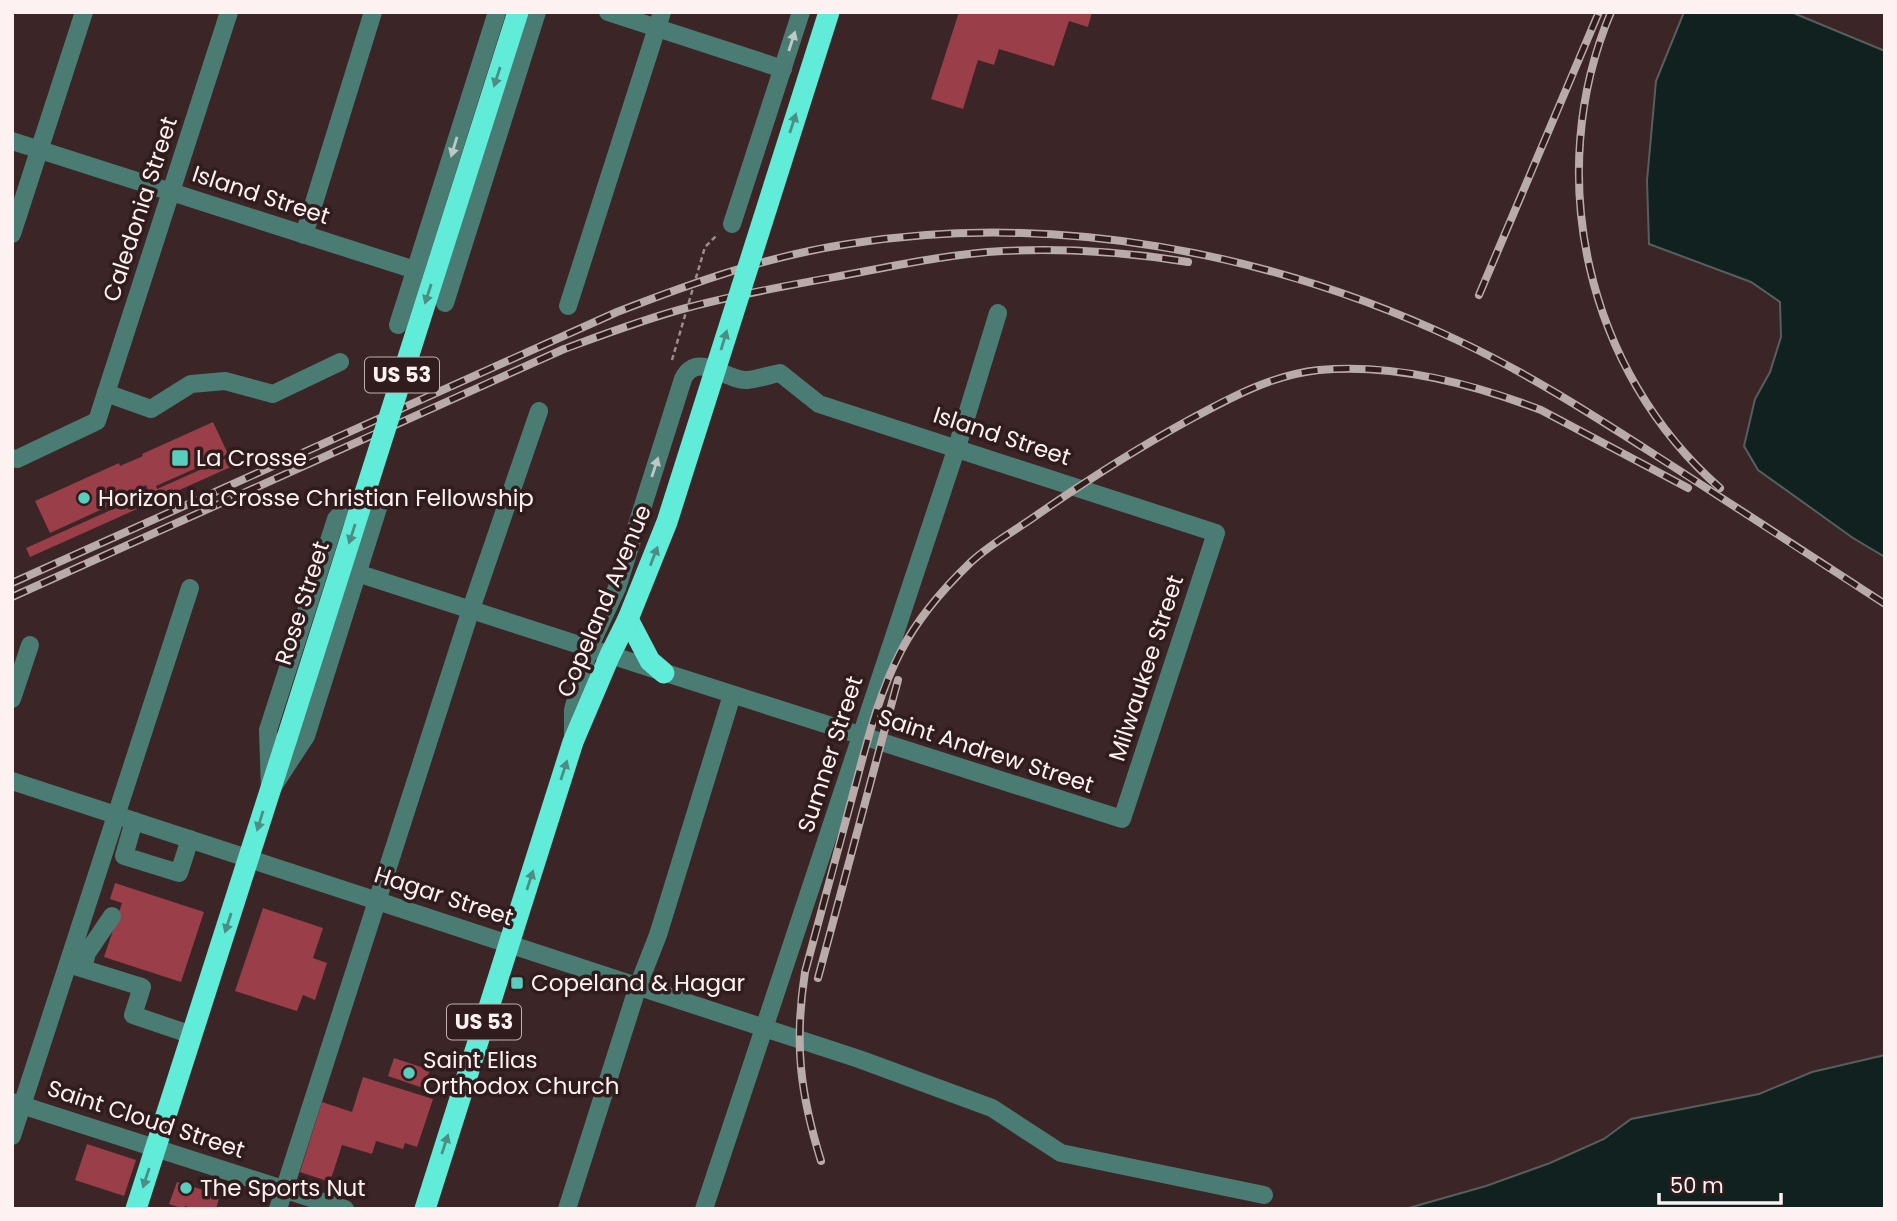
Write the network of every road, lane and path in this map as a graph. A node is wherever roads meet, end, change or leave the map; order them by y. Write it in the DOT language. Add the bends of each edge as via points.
graph roads {
  1 [pos="84,12"];
  2 [pos="229,12"];
  3 [pos="373,12"];
  4 [pos="496,12"];
  5 [pos="518,12"];
  6 [pos="537,12"];
  7 [pos="608,12"];
  8 [pos="801,12"];
  9 [pos="829,12"];
  10 [pos="660,20"];
  11 [pos="783,69"];
  12 [pos="12,141"];
  13 [pos="39,150"];
  14 [pos="172,192"];
  15 [pos="732,224"];
  16 [pos="12,234"];
  17 [pos="304,234"];
  18 [pos="415,271"];
  19 [pos="445,303"];
  20 [pos="568,306"];
  21 [pos="998,313"];
  22 [pos="398,325"];
  23 [pos="672,360"];
  24 [pos="340,362"];
  25 [pos="106,393"];
  26 [pos="539,411"];
  27 [pos="957,447"];
  28 [pos="12,458"];
  29 [pos="1216,533"];
  30 [pos="357,573"];
  31 [pos="190,588"];
  32 [pos="471,609"];
  33 [pos="628,619"];
  34 [pos="30,645"];
  35 [pos="589,648"];
  36 [pos="610,655"];
  37 [pos="664,673"];
  38 [pos="732,695"];
  39 [pos="12,699"];
  40 [pos="862,737"];
  41 [pos="573,742"];
  42 [pos="12,781"];
  43 [pos="270,791"];
  44 [pos="115,816"];
  45 [pos="1122,819"];
  46 [pos="134,821"];
  47 [pos="190,839"];
  48 [pos="104,850"];
  49 [pos="124,856"];
  50 [pos="249,858"];
  51 [pos="378,901"];
  52 [pos="112,916"];
  53 [pos="509,944"];
  54 [pos="76,966"];
  55 [pos="638,986"];
  56 [pos="765,1028"];
  57 [pos="192,1035"];
  58 [pos="17,1104"];
  59 [pos="12,1136"];
  60 [pos="156,1148"];
  61 [pos="285,1189"];
  62 [pos="1265,1195"];
  63 [pos="136,1209"];
  64 [pos="278,1209"];
  65 [pos="345,1209"];
  66 [pos="425,1209"];
  67 [pos="567,1209"];
  68 [pos="704,1209"];
  1 -- 13 [label="street"];
  2 -- 14 [label="street, Caledonia Street"];
  3 -- 17 [label="street"];
  4 -- 18 [label="street, one-way"];
  5 -- 43 [label="highway, Rose Street / US 53, one-way, bridge"];
  6 -- 19 [label="street"];
  7 -- 10 [label="street"];
  11 -- 8 [label="street, one-way"];
  33 -- 9 [label="highway, Copeland Avenue / US 53, one-way, bridge" via="667,522"];
  10 -- 11 [label="street"];
  10 -- 20 [label="street"];
  11 -- 15 [label="street"];
  12 -- 13 [label="street, Island Street"];
  13 -- 14 [label="street, Island Street"];
  13 -- 16 [label="street"];
  14 -- 17 [label="street, Island Street"];
  14 -- 25 [label="street, Caledonia Street"];
  15 -- 23 [label="path" via="705,247"];
  17 -- 18 [label="street, Island Street"];
  18 -- 22 [label="street"];
  21 -- 27 [label="street, Sumner Street"];
  24 -- 25 [label="street" via="273,394 225,381 191,384 151,409"];
  25 -- 28 [label="street, Caledonia Street" via="97,421"];
  26 -- 32 [label="street"];
  27 -- 29 [label="street, Island Street"];
  35 -- 27 [label="street, Island Street, one-way" via="617,588 687,371 692,368 704,366 745,380 780,373 819,404"];
  27 -- 40 [label="street, Sumner Street"];
  29 -- 45 [label="street, Milwaukee Street"];
  30 -- 32 [label="street, Saint Andrew Street"];
  30 -- 43 [label="street" via="306,736"];
  30 -- 43 [label="street" via="379,504 374,500 346,508 336,519 268,730"];
  31 -- 44 [label="street"];
  32 -- 35 [label="street, Saint Andrew Street"];
  32 -- 51 [label="street"];
  33 -- 36 [label="highway, Copeland Avenue / US 53"];
  33 -- 37 [label="highway" via="650,661"];
  34 -- 39 [label="street"];
  35 -- 36 [label="street, Saint Andrew Street"];
  35 -- 41 [label="street" via="573,710"];
  36 -- 37 [label="street, Saint Andrew Street"];
  36 -- 41 [label="highway, Copeland Avenue / US 53"];
  37 -- 38 [label="street, Saint Andrew Street"];
  38 -- 40 [label="street, Saint Andrew Street"];
  38 -- 55 [label="street"];
  40 -- 45 [label="street, Saint Andrew Street"];
  40 -- 56 [label="street, Sumner Street"];
  53 -- 41 [label="highway, Copeland Avenue / US 53, one-way"];
  42 -- 44 [label="street, Hagar Street"];
  43 -- 50 [label="highway, Rose Street / US 53, one-way"];
  44 -- 46 [label="street, Hagar Street"];
  44 -- 48 [label="street"];
  46 -- 47 [label="street, Hagar Street"];
  46 -- 49 [label="street"];
  47 -- 49 [label="street" via="179,873"];
  47 -- 50 [label="street, Hagar Street"];
  48 -- 49 [label="street"];
  48 -- 54 [label="street"];
  50 -- 51 [label="street, Hagar Street"];
  50 -- 57 [label="highway, Rose Street / US 53, one-way"];
  51 -- 53 [label="street, Hagar Street"];
  51 -- 61 [label="street"];
  52 -- 54 [label="street"];
  53 -- 55 [label="street, Hagar Street"];
  66 -- 53 [label="highway, Copeland Avenue / US 53, one-way"];
  54 -- 57 [label="street" via="142,987 133,1015"];
  54 -- 58 [label="street"];
  55 -- 56 [label="street, Hagar Street"];
  55 -- 67 [label="street"];
  56 -- 62 [label="street, Hagar Street" via="992,1108 1061,1153"];
  56 -- 68 [label="street, Sumner Street"];
  57 -- 60 [label="highway, Rose Street / US 53"];
  58 -- 59 [label="street"];
  58 -- 60 [label="street, Saint Cloud Street"];
  60 -- 61 [label="street, Saint Cloud Street"];
  60 -- 63 [label="highway, Rose Street / US 53, one-way"];
  61 -- 64 [label="street"];
  61 -- 65 [label="street, Saint Cloud Street"];
}
